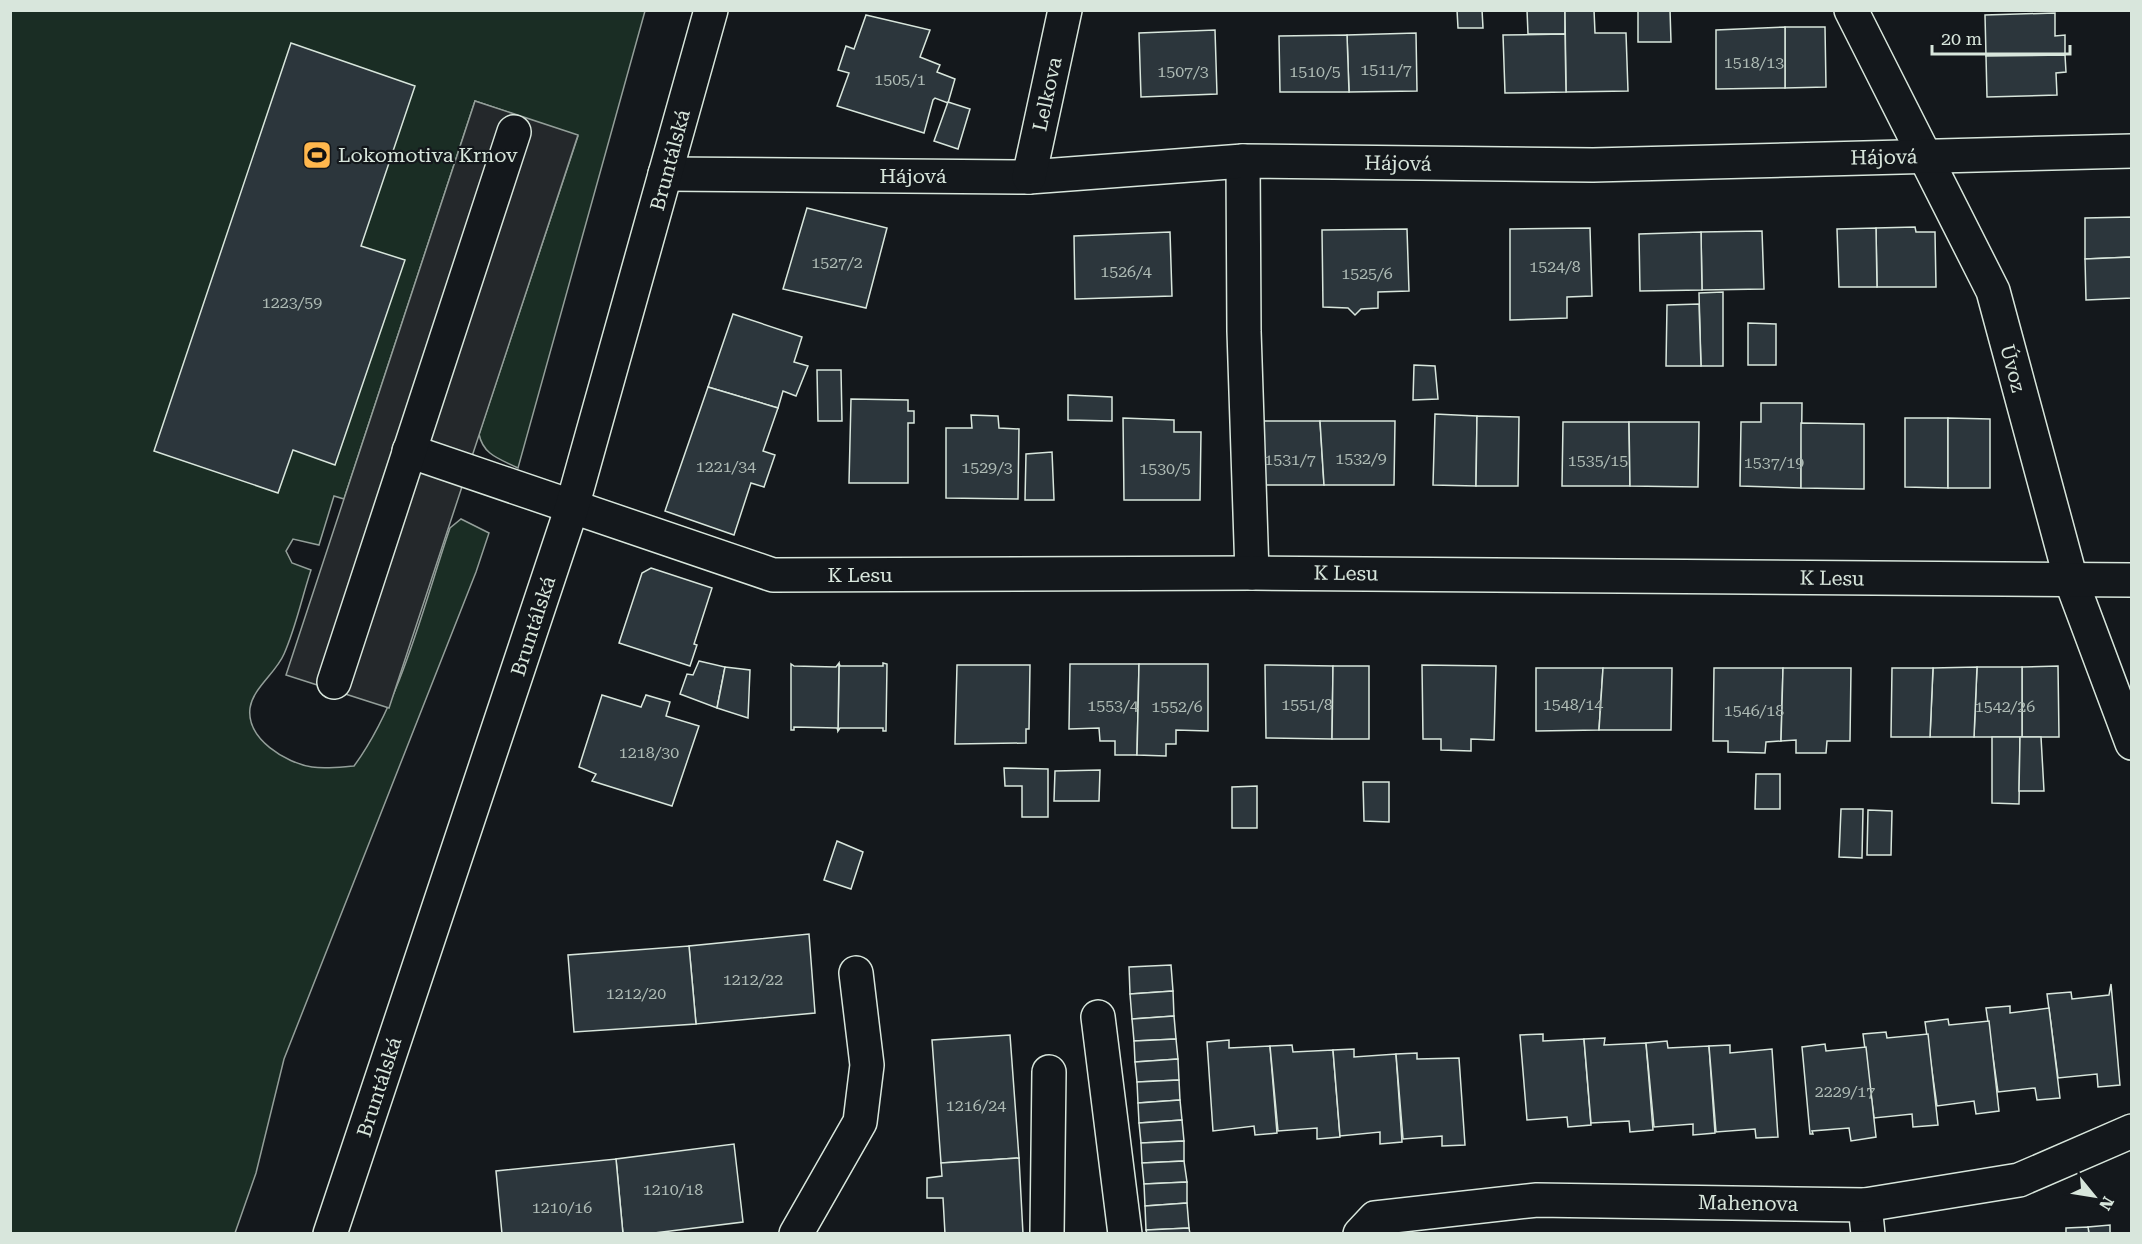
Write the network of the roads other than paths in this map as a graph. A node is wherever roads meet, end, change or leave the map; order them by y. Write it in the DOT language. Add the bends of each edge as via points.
graph roads {
  1 [pos="711,10"];
  2 [pos="1065,10"];
  3 [pos="1851,10"];
  4 [pos="514,132"];
  5 [pos="2132,151"];
  6 [pos="1926,156"];
  7 [pos="1243,161"];
  8 [pos="665,174"];
  9 [pos="1029,177"];
  10 [pos="409,451"];
  11 [pos="572,507"];
  12 [pos="1252,573"];
  13 [pos="2071,580"];
  14 [pos="2132,580"];
  15 [pos="334,682"];
  16 [pos="2132,743"];
  17 [pos="856,973"];
  18 [pos="1098,1017"];
  19 [pos="1049,1072"];
  20 [pos="2132,1131"];
  21 [pos="1866,1219"];
  22 [pos="330,1233"];
  23 [pos="796,1233"];
  24 [pos="1047,1233"];
  25 [pos="1125,1233"];
  26 [pos="1360,1233"];
  1 -- 8 [label="street, Bruntálská"];
  2 -- 9 [label="street, Lelkova"];
  3 -- 6 [label="street, Úvoz"];
  4 -- 10 [label="street"];
  5 -- 6 [label="street, Hájová"];
  6 -- 7 [label="street, Hájová" via="1593,165"];
  6 -- 13 [label="street, Úvoz" via="1993,291"];
  7 -- 9 [label="street, Hájová"];
  7 -- 12 [label="street"];
  8 -- 9 [label="street, Hájová"];
  8 -- 11 [label="street, Bruntálská"];
  10 -- 11 [label="street, K Lesu"];
  10 -- 15 [label="street"];
  11 -- 12 [label="street, K Lesu" via="773,575"];
  11 -- 22 [label="street, Bruntálská"];
  12 -- 13 [label="street, K Lesu"];
  13 -- 14 [label="street, K Lesu"];
  13 -- 16 [label="street, Úvoz"];
  17 -- 23 [label="street" via="867,1065 860,1122"];
  18 -- 25 [label="street"];
  19 -- 24 [label="street"];
  20 -- 21 [label="street, Mahenova" via="2019,1180"];
  21 -- 26 [label="street, Mahenova" via="1537,1200 1375,1218"];
}
